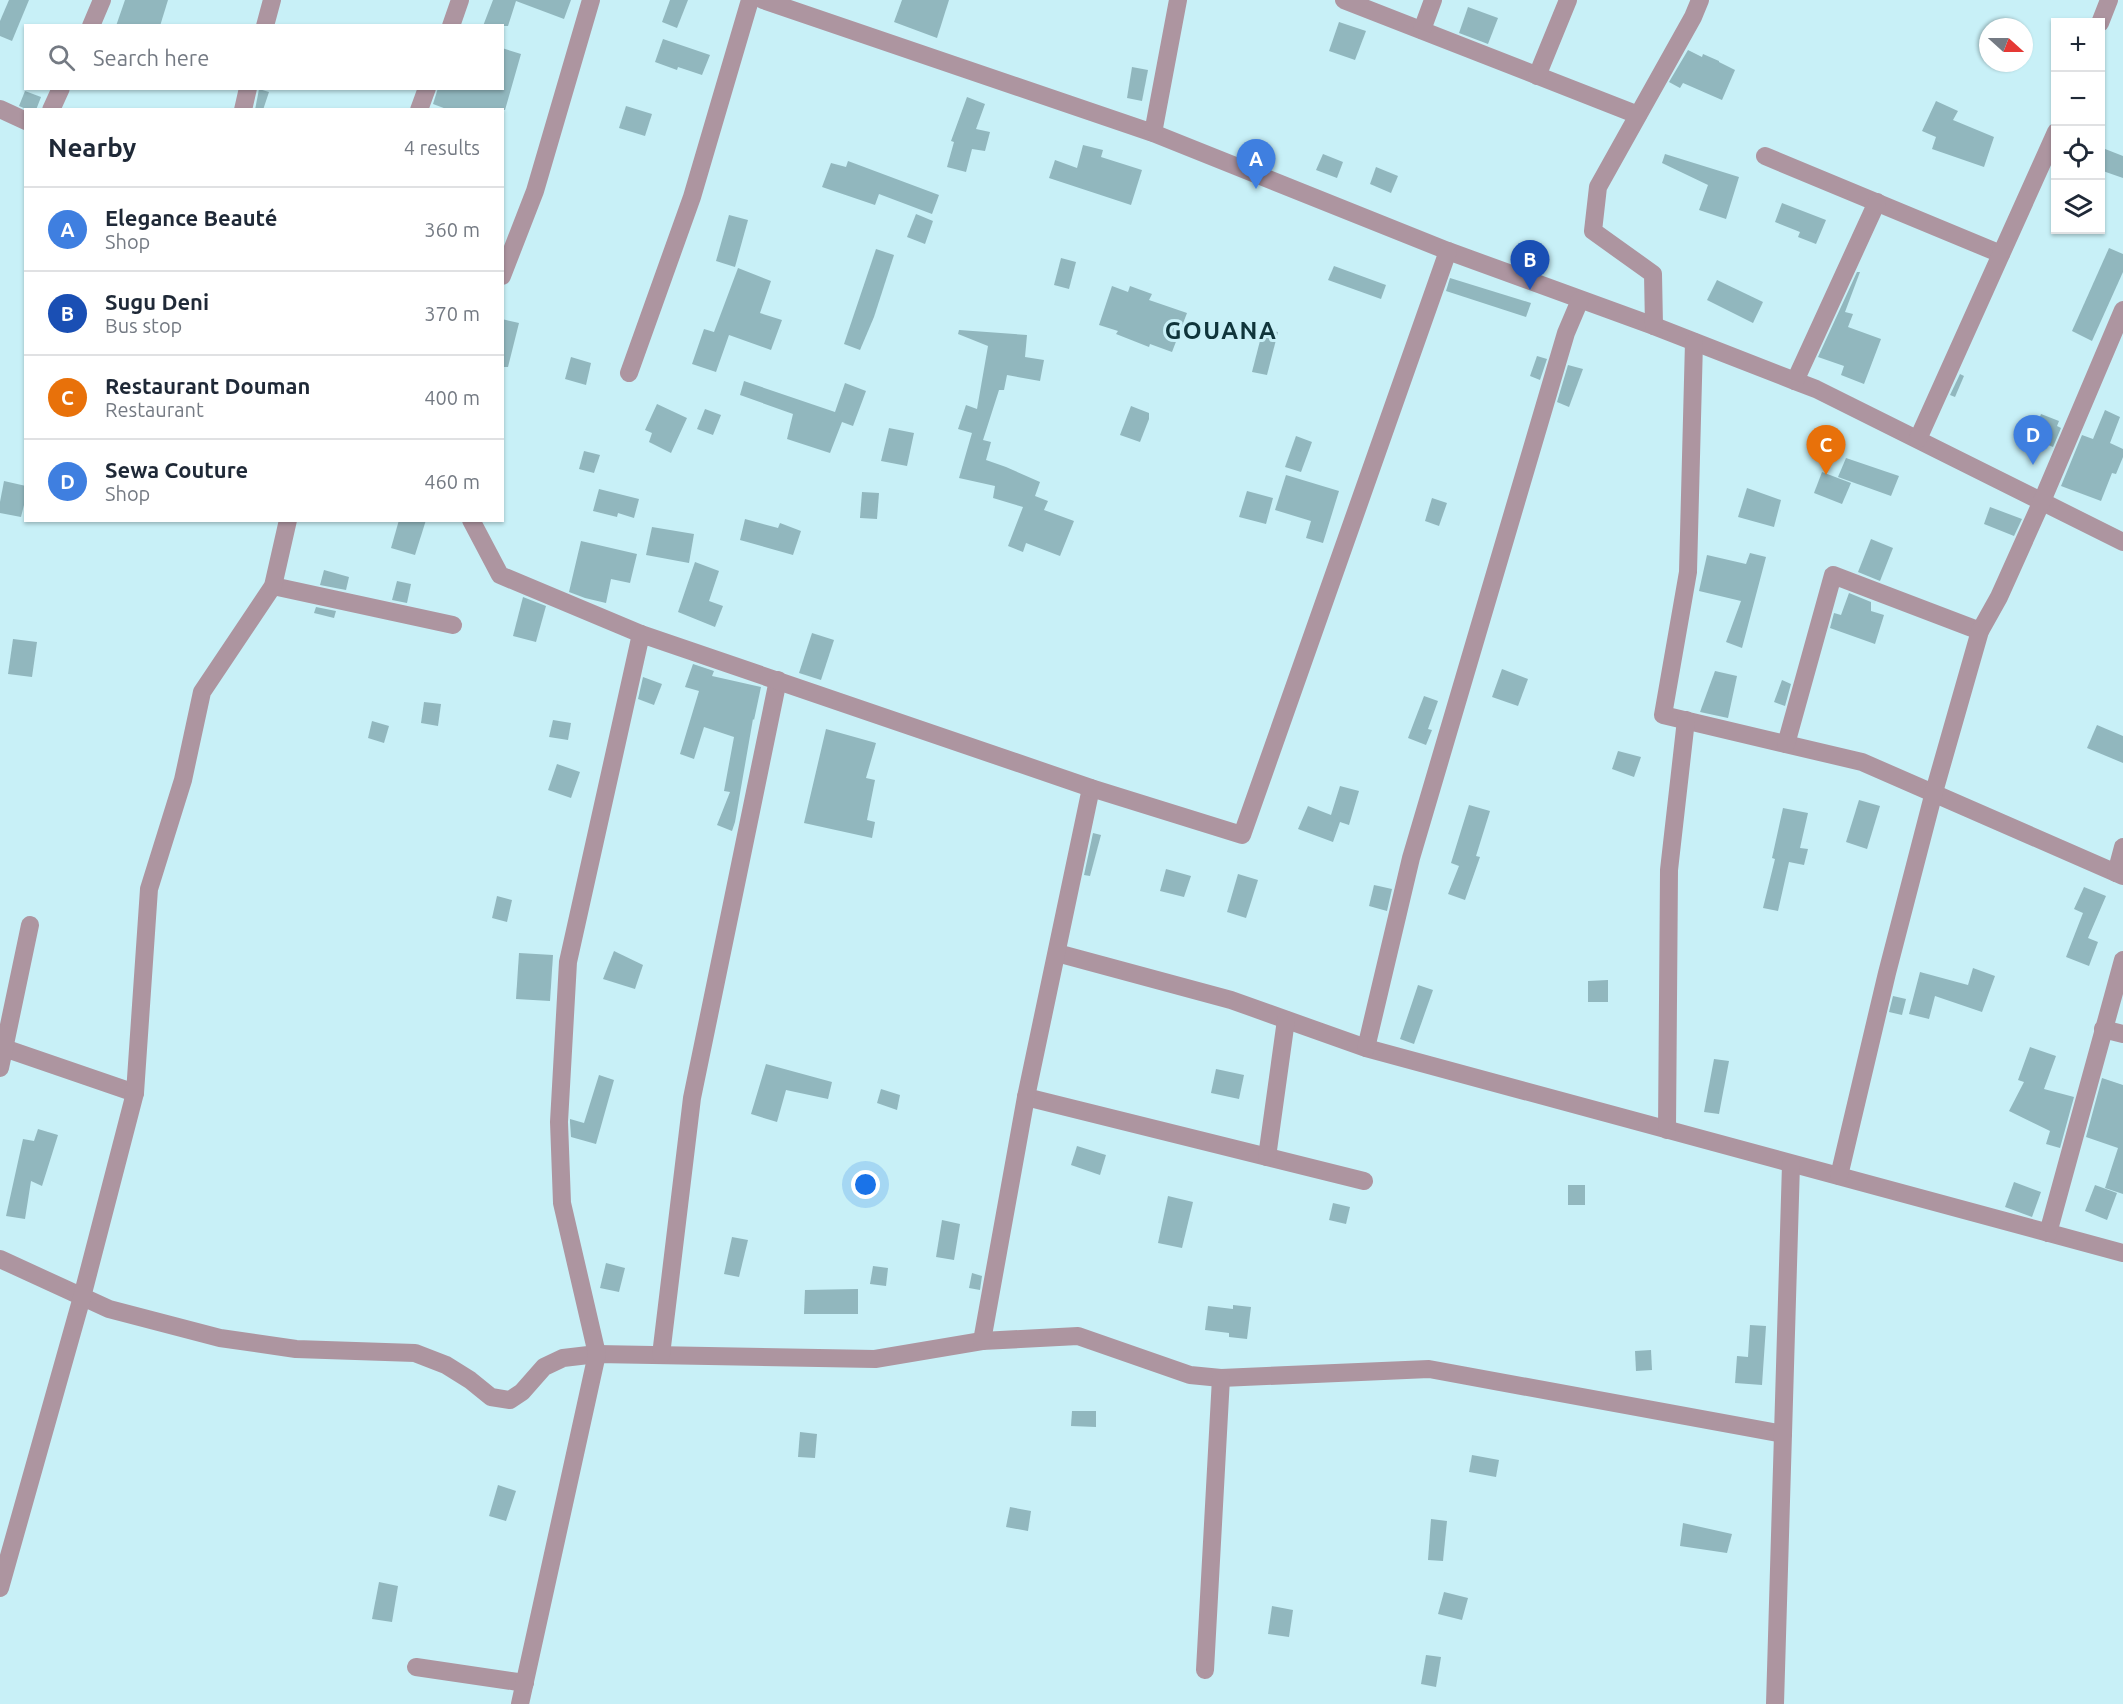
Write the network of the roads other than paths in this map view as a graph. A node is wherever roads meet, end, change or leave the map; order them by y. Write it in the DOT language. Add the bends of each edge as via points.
graph roads {
  1 [pos="102,0"];
  2 [pos="272,0"];
  3 [pos="460,0"];
  4 [pos="591,0"];
  5 [pos="750,0"];
  6 [pos="764,0"];
  7 [pos="1178,0"];
  8 [pos="1344,0"];
  9 [pos="1432,0"];
  10 [pos="1569,0"];
  11 [pos="1700,0"];
  12 [pos="2109,0"];
  13 [pos="2102,18"];
  14 [pos="92,24"];
  15 [pos="266,24"];
  16 [pos="452,24"];
  17 [pos="1422,30"];
  18 [pos="1537,76"];
  19 [pos="60,90"];
  20 [pos="248,90"];
  21 [pos="426,90"];
  22 [pos="52,108"];
  23 [pos="243,108"];
  24 [pos="420,108"];
  25 [pos="0,109"];
  26 [pos="1638,115"];
  27 [pos="24,121"];
  28 [pos="1153,133"];
  29 [pos="2051,141"];
  30 [pos="1765,156"];
  31 [pos="1877,202"];
  32 [pos="508,246"];
  33 [pos="1448,251"];
  34 [pos="2001,254"];
  35 [pos="504,266"];
  36 [pos="1580,300"];
  37 [pos="2123,310"];
  38 [pos="1654,326"];
  39 [pos="1694,342"];
  40 [pos="629,373"];
  41 [pos="1795,381"];
  42 [pos="1918,439"];
  43 [pos="2042,501"];
  44 [pos="288,522"];
  45 [pos="472,522"];
  46 [pos="2123,542"];
  47 [pos="273,586"];
  48 [pos="453,625"];
  49 [pos="1980,631"];
  50 [pos="641,634"];
  51 [pos="778,680"];
  52 [pos="1686,720"];
  53 [pos="1786,744"];
  54 [pos="1091,788"];
  55 [pos="1934,792"];
  56 [pos="2123,847"];
  57 [pos="2120,875"];
  58 [pos="30,925"];
  59 [pos="1057,954"];
  60 [pos="2123,960"];
  61 [pos="1286,1020"];
  62 [pos="2103,1029"];
  63 [pos="2123,1034"];
  64 [pos="4,1048"];
  65 [pos="1365,1048"];
  66 [pos="0,1068"];
  67 [pos="135,1093"];
  68 [pos="1026,1097"];
  69 [pos="1666,1130"];
  70 [pos="1267,1157"];
  71 [pos="1791,1164"];
  72 [pos="1839,1176"];
  73 [pos="1364,1181"];
  74 [pos="2049,1233"];
  75 [pos="2123,1253"];
  76 [pos="0,1259"];
  77 [pos="82,1297"];
  78 [pos="982,1341"];
  79 [pos="597,1354"];
  80 [pos="662,1355"];
  81 [pos="1221,1378"];
  82 [pos="1783,1434"];
  83 [pos="0,1588"];
  84 [pos="416,1667"];
  85 [pos="1205,1670"];
  86 [pos="525,1683"];
  87 [pos="520,1704"];
  88 [pos="1775,1704"];
  1 -- 14 [label="street"];
  2 -- 15 [label="street"];
  3 -- 16 [label="street"];
  4 -- 32 [label="street" via="535,190"];
  5 -- 40 [label="street" via="692,197"];
  6 -- 28 [label="street"];
  7 -- 28 [label="street"];
  8 -- 17 [label="street"];
  9 -- 17 [label="street"];
  10 -- 18 [label="street"];
  11 -- 26 [label="street"];
  12 -- 13 [label="street"];
  17 -- 18 [label="street"];
  18 -- 26 [label="street"];
  19 -- 22 [label="street"];
  20 -- 23 [label="street"];
  21 -- 24 [label="street"];
  25 -- 27 [label="street"];
  26 -- 38 [label="street" via="1598,187 1593,231 1653,274"];
  28 -- 33 [label="street"];
  29 -- 34 [label="street"];
  30 -- 31 [label="street"];
  31 -- 34 [label="street"];
  31 -- 41 [label="street"];
  32 -- 35 [label="street"];
  33 -- 36 [label="street"];
  33 -- 54 [label="street" via="1242,835"];
  34 -- 42 [label="street"];
  36 -- 38 [label="street"];
  36 -- 65 [label="street" via="1566,333 1411,858"];
  37 -- 43 [label="street"];
  38 -- 39 [label="street"];
  39 -- 41 [label="street"];
  39 -- 52 [label="street" via="1688,572 1663,715"];
  41 -- 42 [label="street"];
  42 -- 43 [label="street"];
  43 -- 46 [label="street"];
  43 -- 49 [label="street"];
  44 -- 47 [label="street"];
  45 -- 50 [label="street" via="500,575"];
  47 -- 48 [label="street"];
  47 -- 67 [label="street" via="202,692 183,780 149,889"];
  49 -- 53 [label="street" via="1833,575"];
  49 -- 55 [label="street"];
  50 -- 51 [label="street"];
  50 -- 79 [label="street" via="567,973 559,1122 562,1203"];
  51 -- 54 [label="street"];
  51 -- 80 [label="street" via="692,1098"];
  52 -- 53 [label="street"];
  52 -- 69 [label="street" via="1669,870"];
  53 -- 55 [label="street" via="1862,762"];
  54 -- 59 [label="street"];
  55 -- 57 [label="street"];
  55 -- 72 [label="street"];
  56 -- 57 [label="street"];
  58 -- 64 [label="street"];
  59 -- 61 [label="street" via="1231,1000"];
  59 -- 68 [label="street"];
  60 -- 62 [label="street"];
  61 -- 65 [label="street"];
  61 -- 70 [label="street"];
  62 -- 63 [label="street"];
  62 -- 74 [label="street"];
  64 -- 66 [label="street"];
  64 -- 67 [label="street"];
  65 -- 69 [label="street"];
  67 -- 77 [label="street"];
  68 -- 70 [label="street"];
  68 -- 78 [label="street"];
  69 -- 71 [label="street"];
  70 -- 73 [label="street"];
  71 -- 72 [label="street"];
  71 -- 82 [label="street"];
  72 -- 74 [label="street"];
  74 -- 75 [label="street"];
  76 -- 77 [label="street"];
  77 -- 79 [label="street" via="109,1309 220,1338 296,1349 415,1353 446,1365 491,1397 510,1400 544,1367 563,1358"];
  77 -- 83 [label="street"];
  78 -- 80 [label="street" via="875,1359"];
  78 -- 81 [label="street" via="1078,1336 1190,1375"];
  79 -- 80 [label="street"];
  79 -- 86 [label="street"];
  81 -- 82 [label="street" via="1429,1370"];
  81 -- 85 [label="street"];
  82 -- 88 [label="street"];
  84 -- 86 [label="street"];
  86 -- 87 [label="street"];
}
